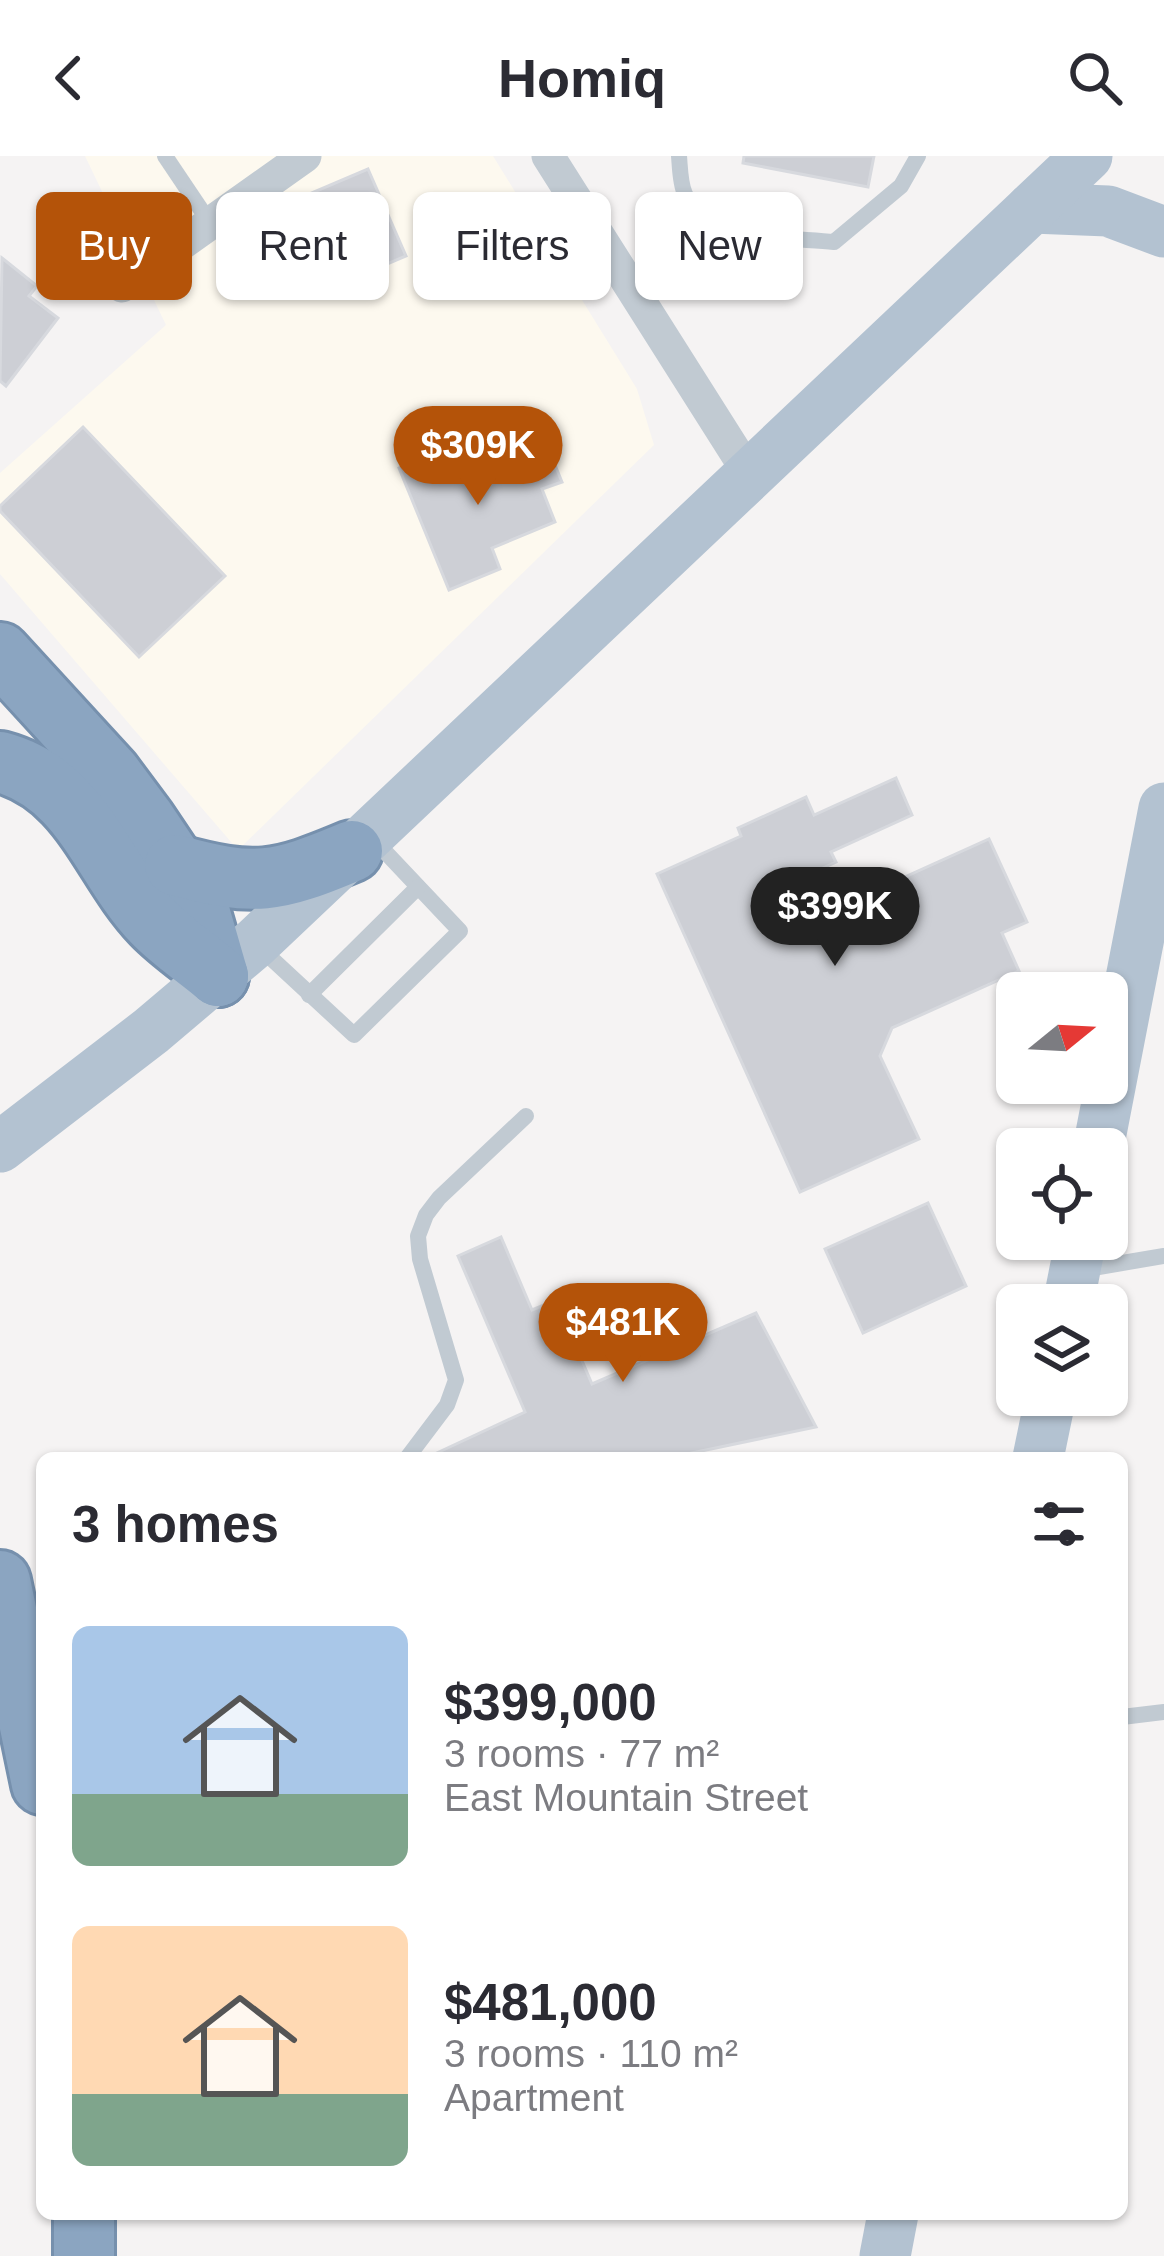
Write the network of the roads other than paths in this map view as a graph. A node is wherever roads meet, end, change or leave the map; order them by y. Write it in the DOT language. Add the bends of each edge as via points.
graph roads {
  1 [pos="166,156"];
  2 [pos="305,156"];
  3 [pos="548,156"];
  4 [pos="679,156"];
  5 [pos="918,156"];
  6 [pos="1087,156"];
  7 [pos="1032,208"];
  8 [pos="210,223"];
  9 [pos="1164,232"];
  10 [pos="192,236"];
  11 [pos="750,475"];
  12 [pos="0,653"];
  13 [pos="0,762"];
  14 [pos="1164,808"];
  15 [pos="360,843"];
  16 [pos="175,865"];
  17 [pos="418,887"];
  18 [pos="237,960"];
  19 [pos="309,994"];
  20 [pos="526,1116"];
  21 [pos="1102,1128"];
  22 [pos="0,1146"];
  23 [pos="1164,1256"];
  24 [pos="1074,1272"];
  25 [pos="1047,1416"];
  26 [pos="412,1452"];
  27 [pos="1040,1452"];
  28 [pos="0,1581"];
  29 [pos="1164,1712"];
  30 [pos="1128,1717"];
  31 [pos="36,1755"];
  32 [pos="84,2220"];
  33 [pos="892,2220"];
  34 [pos="84,2256"];
  35 [pos="885,2256"];
  1 -- 8 [label="lane"];
  2 -- 8 [label="street"];
  3 -- 11 [label="street"];
  4 -- 5 [label="lane" via="685,194 719,229 834,242 901,186"];
  6 -- 7 [label="main road"];
  7 -- 9 [label="main road" via="1108,211"];
  7 -- 11 [label="main road"];
  8 -- 10 [label="street"];
  11 -- 15 [label="main road"];
  12 -- 16 [label="highway" via="110,773"];
  13 -- 18 [label="highway" via="75,812 152,921"];
  14 -- 21 [label="main road"];
  15 -- 16 [label="highway" via="294,875 261,881"];
  15 -- 17 [label="lane"];
  15 -- 18 [label="main road"];
  16 -- 18 [label="highway"];
  17 -- 19 [label="lane"];
  17 -- 19 [label="lane" via="460,931 415,976 354,1035"];
  18 -- 19 [label="lane"];
  18 -- 22 [label="main road"];
  20 -- 26 [label="lane" via="440,1198 418,1236 456,1380"];
  23 -- 24 [label="lane"];
  25 -- 27 [label="main road"];
  28 -- 31 [label="highway"];
  29 -- 30 [label="lane"];
  32 -- 34 [label="highway"];
  33 -- 35 [label="main road"];
}
